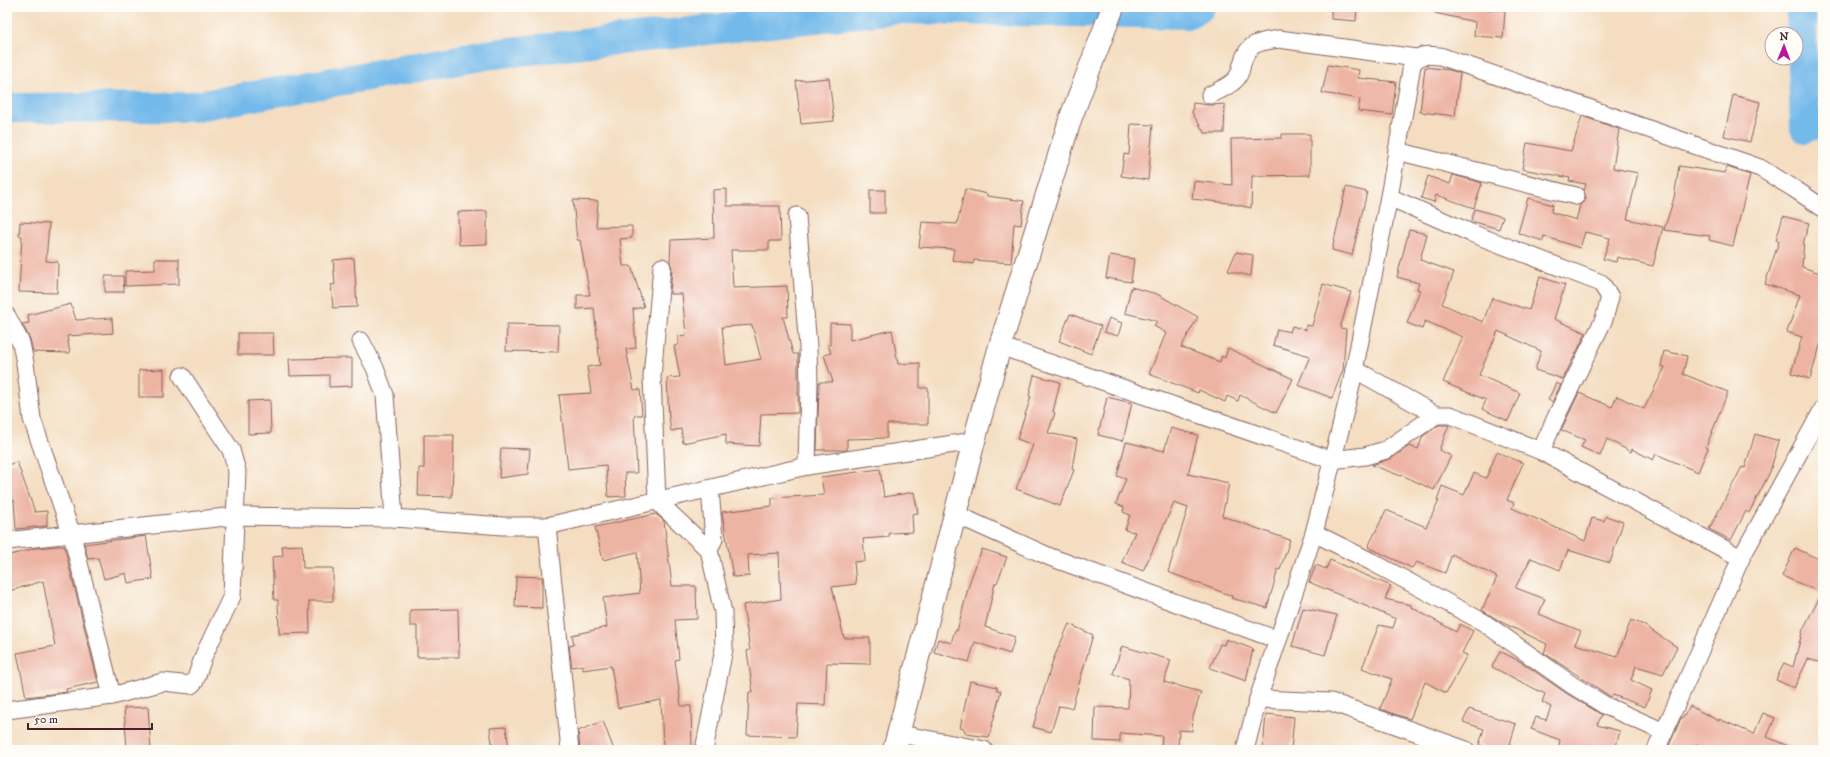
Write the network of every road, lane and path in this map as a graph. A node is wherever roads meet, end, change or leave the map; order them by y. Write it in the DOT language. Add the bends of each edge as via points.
graph roads {
  1 [pos="1113,7"];
  2 [pos="1416,58"];
  3 [pos="1210,95"];
  4 [pos="1397,151"];
  5 [pos="1576,196"];
  6 [pos="1389,198"];
  7 [pos="1823,208"];
  8 [pos="797,216"];
  9 [pos="662,267"];
  10 [pos="7,316"];
  11 [pos="361,341"];
  12 [pos="1000,346"];
  13 [pos="1354,369"];
  14 [pos="182,376"];
  15 [pos="1823,409"];
  16 [pos="1436,415"];
  17 [pos="974,441"];
  18 [pos="1541,452"];
  19 [pos="1332,460"];
  20 [pos="807,466"];
  21 [pos="710,489"];
  22 [pos="657,501"];
  23 [pos="955,514"];
  24 [pos="235,516"];
  25 [pos="394,518"];
  26 [pos="547,526"];
  27 [pos="1314,533"];
  28 [pos="72,534"];
  29 [pos="7,541"];
  30 [pos="709,550"];
  31 [pos="1741,558"];
  32 [pos="1278,640"];
  33 [pos="112,696"];
  34 [pos="1258,699"];
  35 [pos="7,710"];
  36 [pos="1664,732"];
  37 [pos="897,742"];
  38 [pos="570,750"];
  39 [pos="704,750"];
  40 [pos="984,750"];
  41 [pos="1245,750"];
  42 [pos="1466,750"];
  43 [pos="1656,750"];
  1 -- 12 [label="street" via="1071,117"];
  2 -- 3 [label="street" via="1279,40 1257,42 1244,58 1235,81"];
  2 -- 4 [label="street" via="1412,66"];
  2 -- 7 [label="street" via="1424,54 1440,56 1760,168"];
  4 -- 5 [label="street"];
  4 -- 6 [label="street"];
  6 -- 13 [label="street"];
  6 -- 18 [label="street" via="1601,283 1610,297 1604,319"];
  8 -- 20 [label="street" via="808,347"];
  9 -- 22 [label="street" via="652,377"];
  10 -- 28 [label="street" via="20,343 25,363 32,419"];
  11 -- 25 [label="street" via="375,368 385,396"];
  12 -- 17 [label="street"];
  12 -- 19 [label="street"];
  13 -- 16 [label="street"];
  13 -- 19 [label="street"];
  14 -- 24 [label="street" via="231,450 236,471"];
  15 -- 31 [label="street"];
  16 -- 18 [label="street" via="1450,415"];
  16 -- 19 [label="street" via="1386,450 1365,456"];
  17 -- 20 [label="street"];
  17 -- 23 [label="street"];
  18 -- 31 [label="street"];
  19 -- 27 [label="street"];
  20 -- 21 [label="street"];
  21 -- 22 [label="street"];
  21 -- 30 [label="street" via="714,539"];
  22 -- 26 [label="street"];
  22 -- 30 [label="street"];
  23 -- 32 [label="street" via="1050,557"];
  23 -- 37 [label="street"];
  24 -- 25 [label="street"];
  24 -- 28 [label="street"];
  24 -- 33 [label="street" via="232,596 204,655 195,681 191,685 163,682"];
  25 -- 26 [label="street" via="503,526"];
  26 -- 38 [label="street"];
  27 -- 32 [label="street"];
  27 -- 36 [label="street" via="1483,622 1606,706"];
  28 -- 29 [label="street"];
  28 -- 33 [label="street"];
  30 -- 39 [label="street" via="723,612 724,649"];
  31 -- 36 [label="street"];
  32 -- 34 [label="street"];
  33 -- 35 [label="street"];
  34 -- 41 [label="street"];
  34 -- 42 [label="street" via="1331,702"];
  36 -- 43 [label="street"];
  37 -- 40 [label="street"];
}
